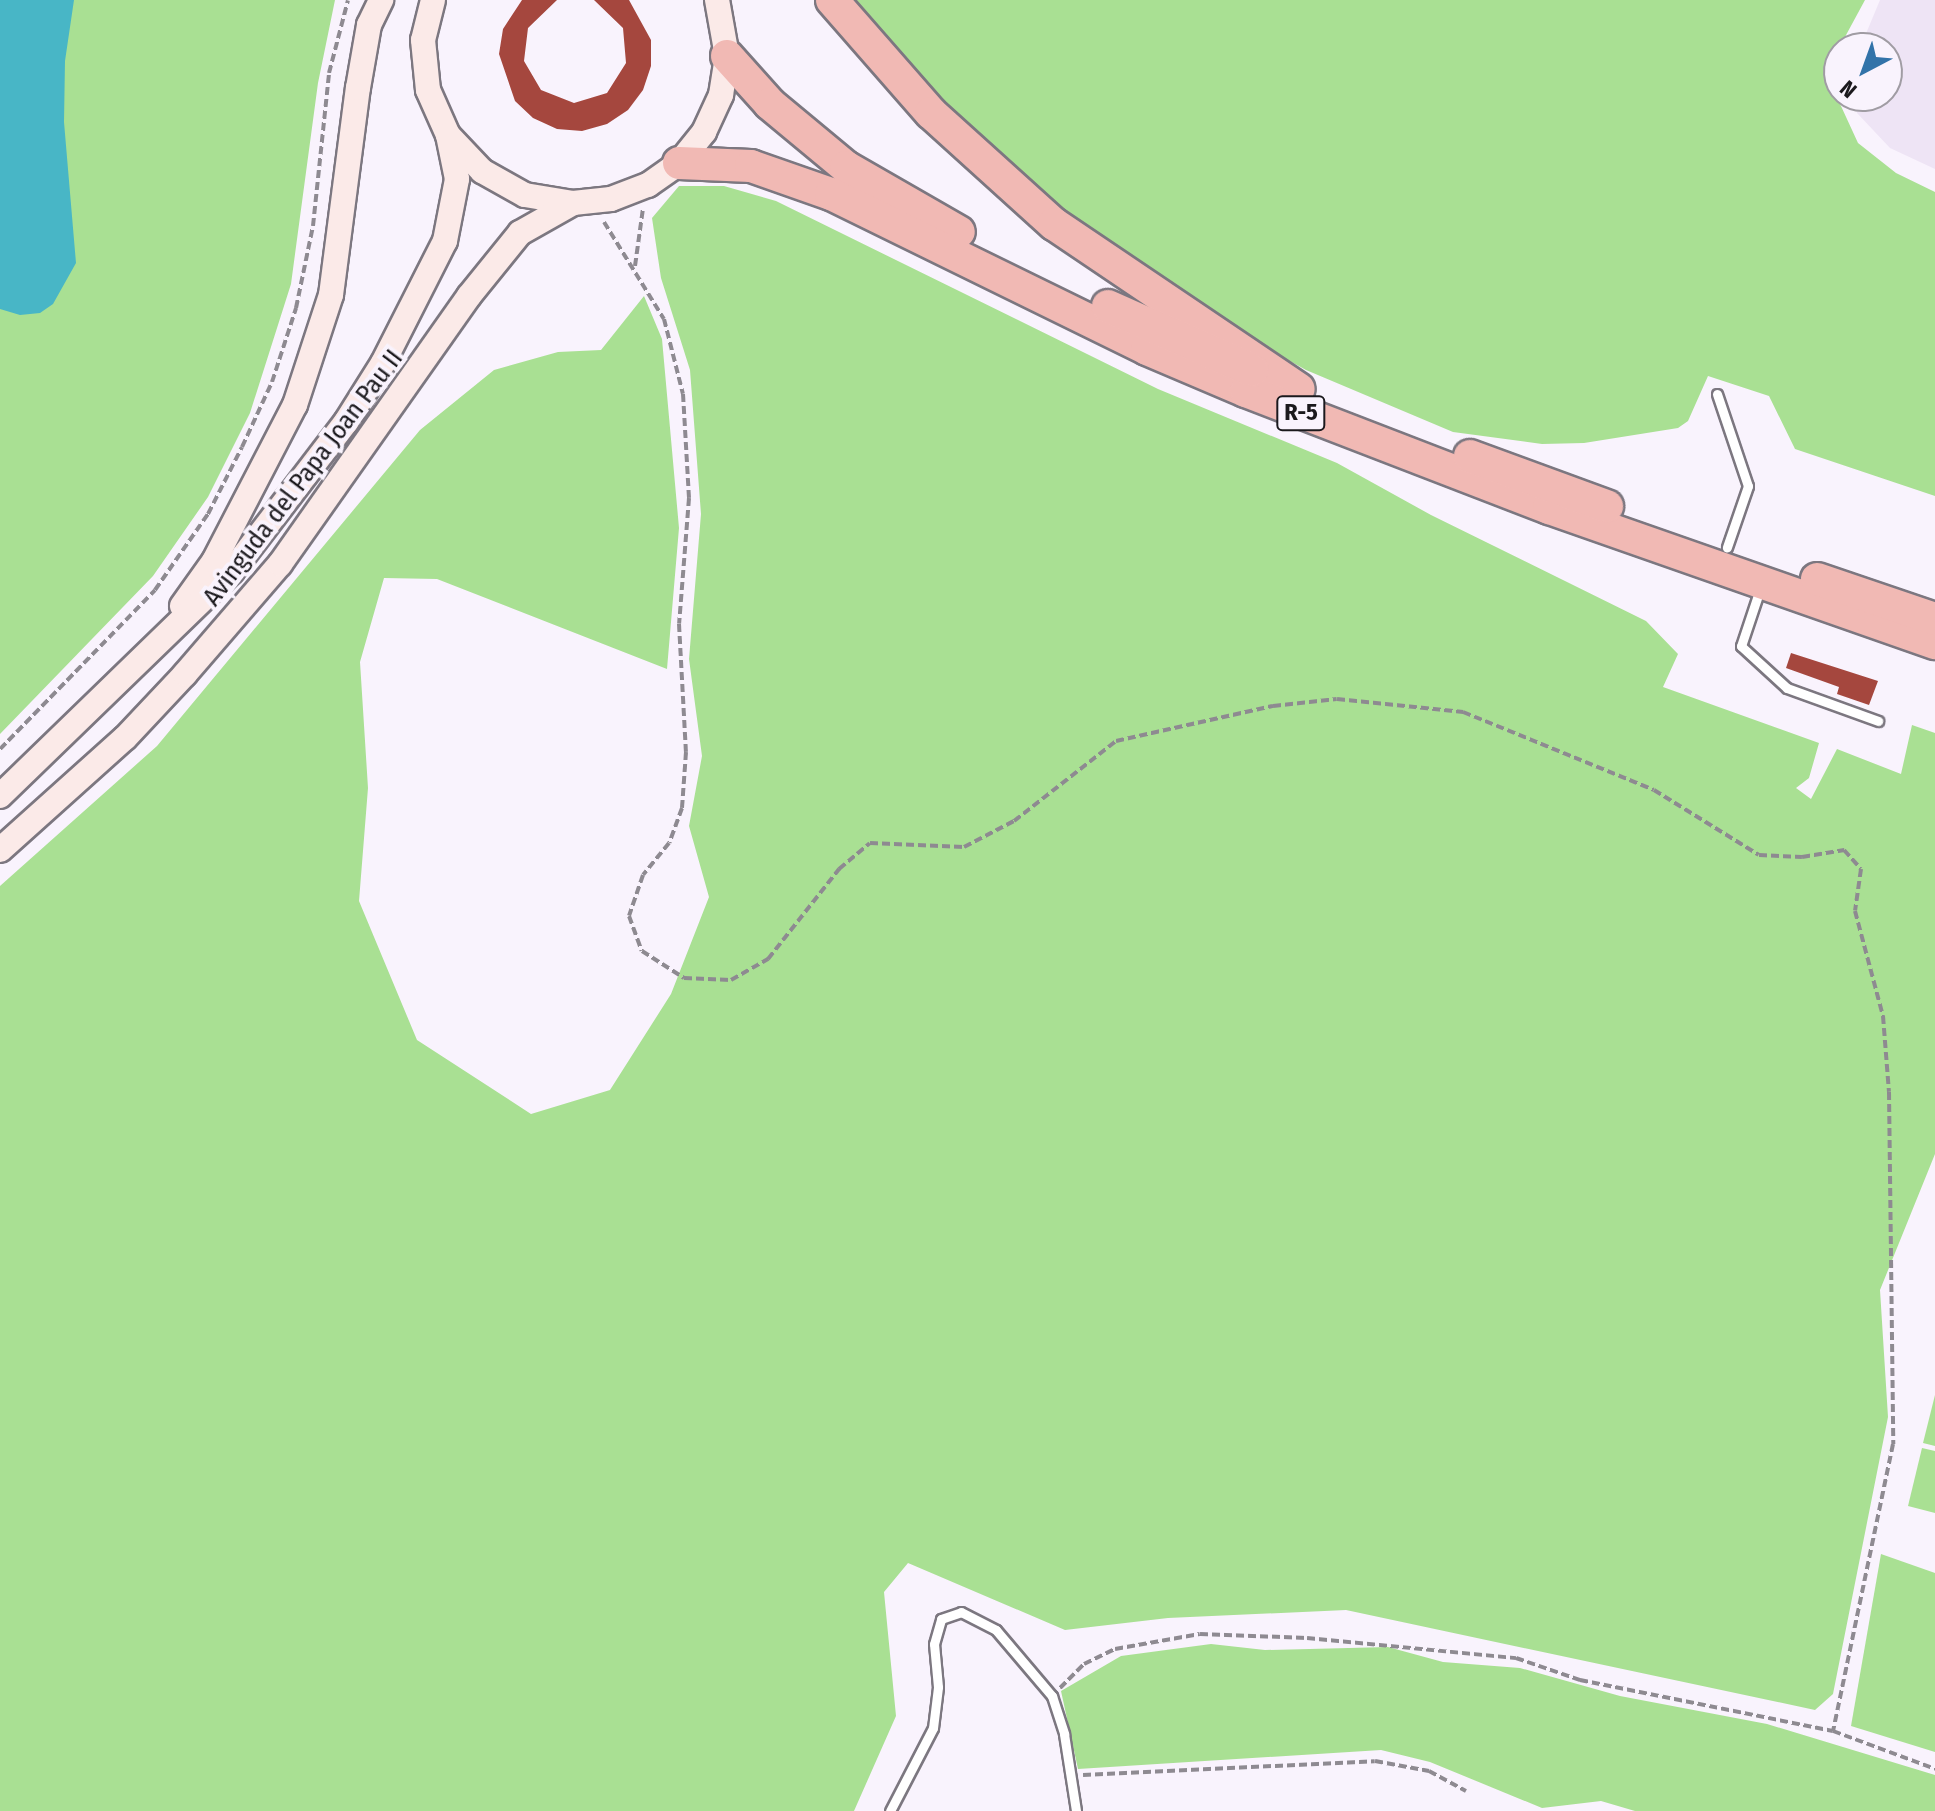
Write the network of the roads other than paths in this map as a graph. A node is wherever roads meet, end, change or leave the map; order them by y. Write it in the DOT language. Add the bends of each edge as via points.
graph roads {
  1 [pos="381,0"];
  2 [pos="433,0"];
  3 [pos="717,0"];
  4 [pos="832,0"];
  5 [pos="727,56"];
  6 [pos="448,135"];
  7 [pos="679,163"];
  8 [pos="580,203"];
  9 [pos="1299,389"];
  10 [pos="1717,394"];
  11 [pos="1727,547"];
  12 [pos="1762,582"];
  13 [pos="1935,619"];
  14 [pos="1935,643"];
  15 [pos="136,669"];
  16 [pos="1878,721"];
  17 [pos="0,796"];
  18 [pos="0,850"];
  19 [pos="890,1811"];
  20 [pos="1076,1811"];
  1 -- 15 [label="main road, Avinguda del Papa Joan Pau II" via="369,25 358,88 331,295 295,405 214,561"];
  2 -- 6 [label="main road" via="423,40 428,90"];
  3 -- 5 [label="main road"];
  4 -- 9 [label="highway" via="931,113 1054,224"];
  5 -- 7 [label="main road" via="704,132"];
  5 -- 9 [label="highway" via="793,124 876,186 1121,313"];
  6 -- 8 [label="main road" via="482,171 525,195"];
  6 -- 15 [label="main road, Avinguda del Papa Joan Pau II" via="457,179 445,241 383,363 288,502 232,571"];
  7 -- 8 [label="main road" via="648,185"];
  7 -- 12 [label="highway, R-5" via="751,166 831,194 1147,349 1246,391 1521,498"];
  8 -- 18 [label="main road, Avinguda del Papa Joan Pau II" via="520,233 469,296 289,552 125,738"];
  9 -- 11 [label="highway" via="1418,438"];
  10 -- 11 [label="lane" via="1748,486"];
  11 -- 13 [label="highway"];
  12 -- 14 [label="highway, R-5"];
  12 -- 16 [label="lane" via="1741,646 1787,688"];
  15 -- 17 [label="main road, Avinguda del Papa Joan Pau II"];
  19 -- 20 [label="lane" via="933,1728 938,1687 934,1644 941,1619 961,1612 996,1630 1052,1696"];
}
